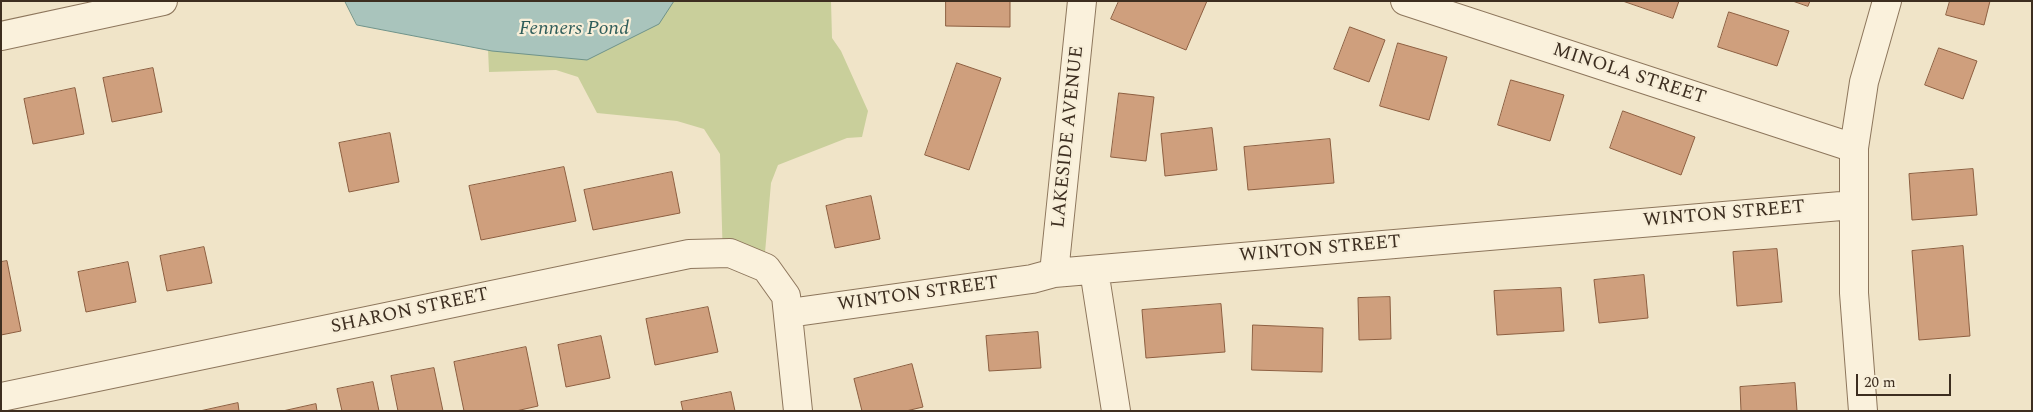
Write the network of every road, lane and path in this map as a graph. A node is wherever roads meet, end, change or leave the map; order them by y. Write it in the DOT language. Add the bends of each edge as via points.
graph roads {
  1 [pos="163,1"];
  2 [pos="1082,1"];
  3 [pos="1405,1"];
  4 [pos="1887,1"];
  5 [pos="1,36"];
  6 [pos="1854,148"];
  7 [pos="1853,205"];
  8 [pos="1094,270"];
  9 [pos="1054,273"];
  10 [pos="789,313"];
  11 [pos="1,397"];
  12 [pos="798,411"];
  13 [pos="1116,411"];
  14 [pos="1863,411"];
  1 -- 5 [label="street"];
  2 -- 9 [label="street, LAKESIDE AVENUE"];
  3 -- 6 [label="street, MINOLA STREET"];
  4 -- 6 [label="street" via="1864,82"];
  6 -- 7 [label="street"];
  7 -- 8 [label="street, WINTON STREET"];
  7 -- 14 [label="street" via="1856,229 1854,293"];
  8 -- 9 [label="street, WINTON STREET"];
  8 -- 13 [label="street"];
  9 -- 10 [label="street, WINTON STREET"];
  10 -- 11 [label="street, SHARON STREET" via="786,296 766,268 730,253 689,254"];
  10 -- 12 [label="street, SHARON STREET"];
}
